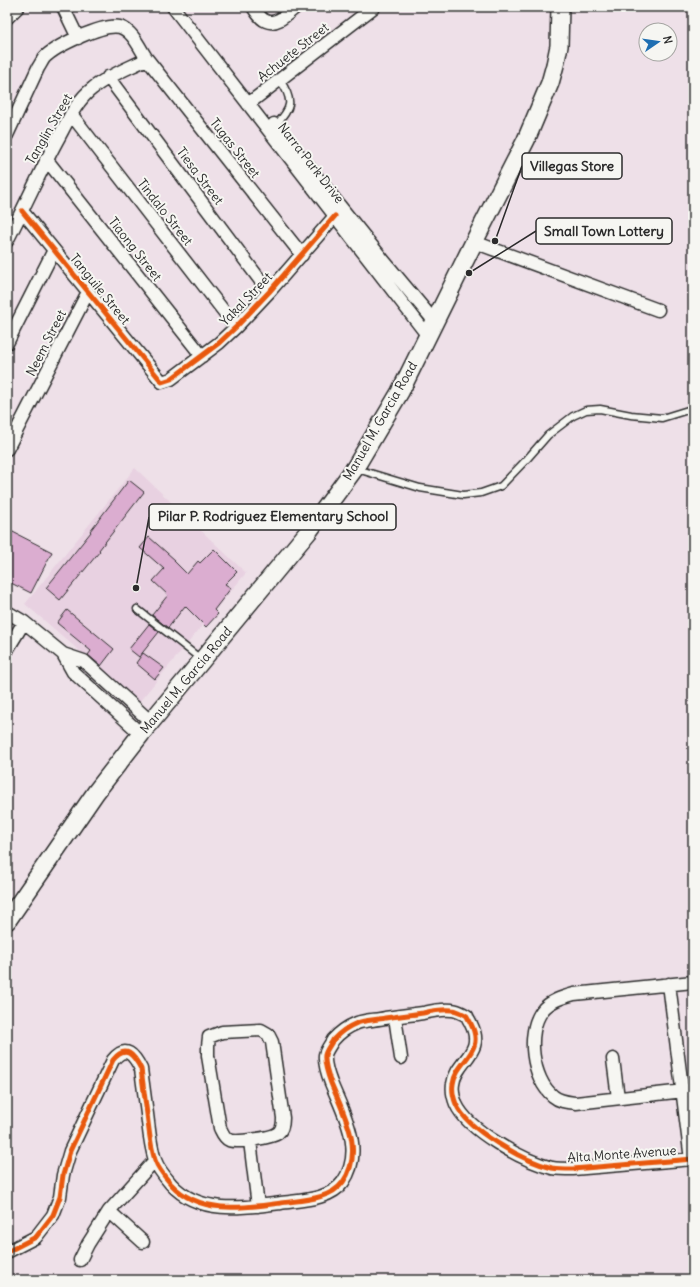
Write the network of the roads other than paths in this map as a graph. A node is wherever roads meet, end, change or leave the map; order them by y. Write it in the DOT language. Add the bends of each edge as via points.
graph roads {
  1 [pos="18,7"];
  2 [pos="62,7"];
  3 [pos="172,7"];
  4 [pos="182,7"];
  5 [pos="253,7"];
  6 [pos="296,7"];
  7 [pos="374,7"];
  8 [pos="560,7"];
  9 [pos="7,18"];
  10 [pos="78,38"];
  11 [pos="147,59"];
  12 [pos="108,77"];
  13 [pos="280,80"];
  14 [pos="251,102"];
  15 [pos="71,114"];
  16 [pos="272,129"];
  17 [pos="7,135"];
  18 [pos="46,159"];
  19 [pos="22,211"];
  20 [pos="335,216"];
  21 [pos="7,241"];
  22 [pos="474,242"];
  23 [pos="54,250"];
  24 [pos="302,255"];
  25 [pos="88,292"];
  26 [pos="269,292"];
  27 [pos="658,310"];
  28 [pos="236,327"];
  29 [pos="432,329"];
  30 [pos="8,338"];
  31 [pos="202,356"];
  32 [pos="162,382"];
  33 [pos="693,407"];
  34 [pos="7,450"];
  35 [pos="355,468"];
  36 [pos="137,609"];
  37 [pos="7,612"];
  38 [pos="24,622"];
  39 [pos="7,650"];
  40 [pos="202,660"];
  41 [pos="146,728"];
  42 [pos="7,921"];
  43 [pos="693,982"];
  44 [pos="669,984"];
  45 [pos="395,1017"];
  46 [pos="401,1058"];
  47 [pos="614,1059"];
  48 [pos="688,1090"];
  49 [pos="618,1098"];
  50 [pos="250,1141"];
  51 [pos="155,1160"];
  52 [pos="692,1160"];
  53 [pos="258,1206"];
  54 [pos="109,1211"];
  55 [pos="143,1242"];
  56 [pos="7,1252"];
  57 [pos="80,1260"];
  1 -- 9 [label="street"];
  2 -- 10 [label="street"];
  3 -- 14 [label="street, Narra Park Drive"];
  4 -- 14 [label="street, Narra Park Drive"];
  5 -- 6 [label="street" via="265,21 270,22 280,19"];
  7 -- 13 [label="street, Achuete Street"];
  8 -- 22 [label="main road, Manuel M. Garcia Road" via="559,46 550,83 526,140"];
  10 -- 11 [label="street, Tugas Street" via="98,29 119,27 129,32"];
  10 -- 17 [label="street, Tugas Street" via="62,45 44,58"];
  11 -- 12 [label="street, Tanglin Street"];
  11 -- 24 [label="street, Tugas Street"];
  12 -- 15 [label="street, Tanglin Street" via="92,88"];
  12 -- 26 [label="street, Tiesa Street"];
  13 -- 14 [label="street, Achuete Street"];
  13 -- 16 [label="lane" via="289,96 289,107"];
  14 -- 16 [label="street, Narra Park Drive"];
  15 -- 18 [label="street, Tanglin Street"];
  15 -- 28 [label="street, Tindalo Street"];
  16 -- 20 [label="street, Narra Park Drive"];
  16 -- 29 [label="street, Narra Park Drive" via="384,261"];
  18 -- 19 [label="street, Tanglin Street"];
  18 -- 31 [label="street, Tiaong Street"];
  19 -- 21 [label="street, Tanglin Street"];
  19 -- 23 [label="street, Tanguile Street"];
  20 -- 24 [label="street, Yakal Street"];
  20 -- 29 [label="street, Narra Park Drive"];
  22 -- 27 [label="street"];
  22 -- 29 [label="main road, Manuel M. Garcia Road"];
  23 -- 25 [label="street, Tanguile Street"];
  23 -- 30 [label="street"];
  24 -- 26 [label="street, Yakal Street"];
  25 -- 32 [label="street, Tanguile Street"];
  25 -- 34 [label="street, Neem Street"];
  26 -- 28 [label="street, Yakal Street"];
  28 -- 31 [label="street, Yakal Street"];
  29 -- 35 [label="main road, Manuel M. Garcia Road" via="400,392"];
  31 -- 32 [label="street, Yakal Street" via="171,379"];
  33 -- 35 [label="lane" via="662,418 600,408 586,410 573,416 548,435 501,486 482,494 463,495 420,488"];
  35 -- 40 [label="main road, Manuel M. Garcia Road" via="308,532"];
  36 -- 40 [label="lane"];
  37 -- 38 [label="street"];
  38 -- 39 [label="street"];
  38 -- 41 [label="street" via="63,654 73,672"];
  40 -- 41 [label="main road, Manuel M. Garcia Road"];
  41 -- 42 [label="main road, Manuel M. Garcia Road" via="96,792"];
  43 -- 44 [label="street"];
  44 -- 48 [label="street"];
  44 -- 49 [label="street" via="574,994 560,998 542,1009 536,1021 533,1050 544,1085 553,1096 562,1102"];
  45 -- 46 [label="street"];
  45 -- 52 [label="street, Alta Monte Avenue" via="438,1010 453,1010 467,1016 475,1031 475,1042 453,1083 456,1105 483,1133 515,1154 554,1168 566,1169"];
  45 -- 53 [label="street, Alta Monte Avenue" via="357,1023 341,1031 325,1054 328,1076 351,1134 351,1167 342,1184 331,1192 314,1198"];
  47 -- 49 [label="street"];
  48 -- 49 [label="street"];
  48 -- 52 [label="street"];
  50 -- 50 [label="street" via="279,1133 282,1126 272,1042 268,1034 261,1030 215,1034 209,1037 208,1056 220,1128 229,1141"];
  50 -- 53 [label="street"];
  51 -- 53 [label="street, Alta Monte Avenue" via="177,1191 191,1200 224,1208"];
  51 -- 54 [label="street"];
  51 -- 56 [label="street, Alta Monte Avenue" via="141,1069 133,1055 122,1053 113,1060 70,1152 54,1215 36,1237"];
  54 -- 55 [label="street"];
  54 -- 57 [label="street"];
}
